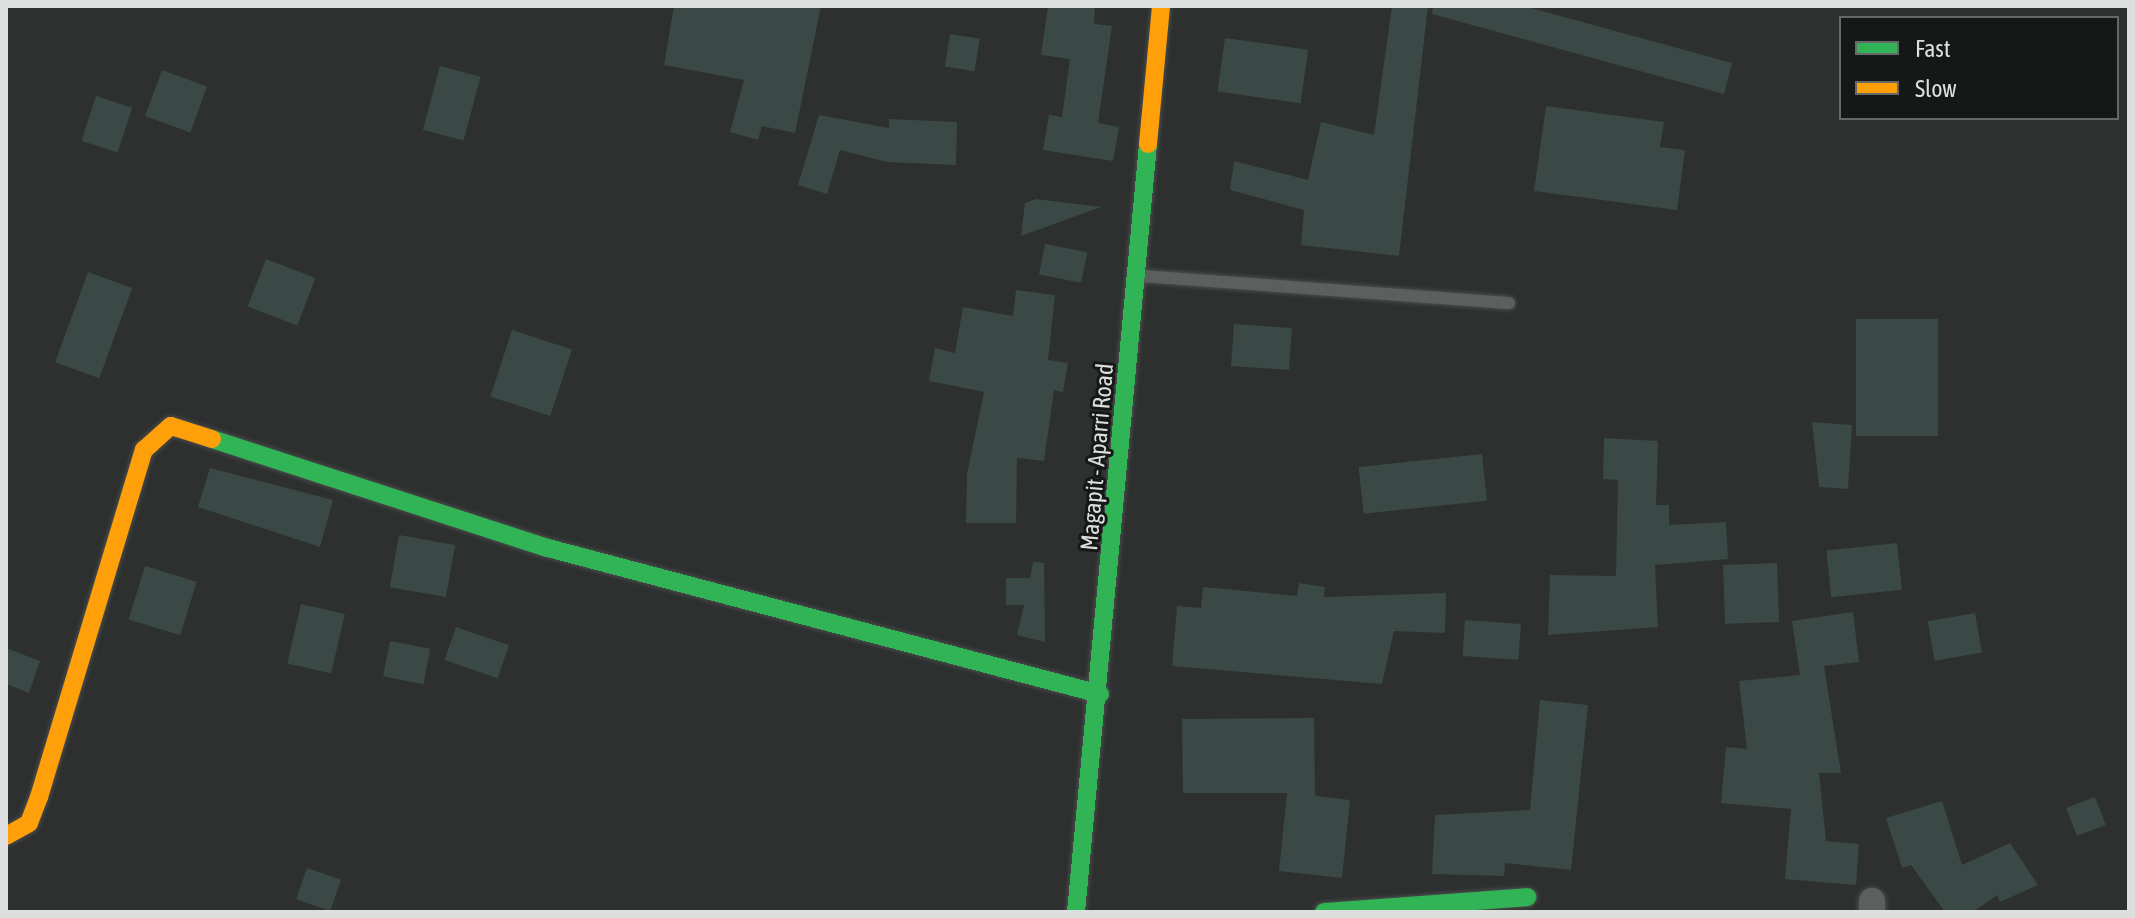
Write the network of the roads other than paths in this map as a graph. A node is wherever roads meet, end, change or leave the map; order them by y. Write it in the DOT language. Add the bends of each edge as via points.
graph roads {
  1 [pos="1161,6"];
  2 [pos="1137,276"];
  3 [pos="1509,303"];
  4 [pos="1100,694"];
  5 [pos="6,836"];
  6 [pos="1527,897"];
  7 [pos="1076,912"];
  8 [pos="1324,912"];
  1 -- 2 [label="street, Magapit - Aparri Road"];
  2 -- 3 [label="lane"];
  2 -- 4 [label="street, Magapit - Aparri Road"];
  4 -- 5 [label="street" via="548,548 171,426 144,450 29,823"];
  4 -- 7 [label="street, Magapit - Aparri Road"];
  6 -- 8 [label="street"];
}
